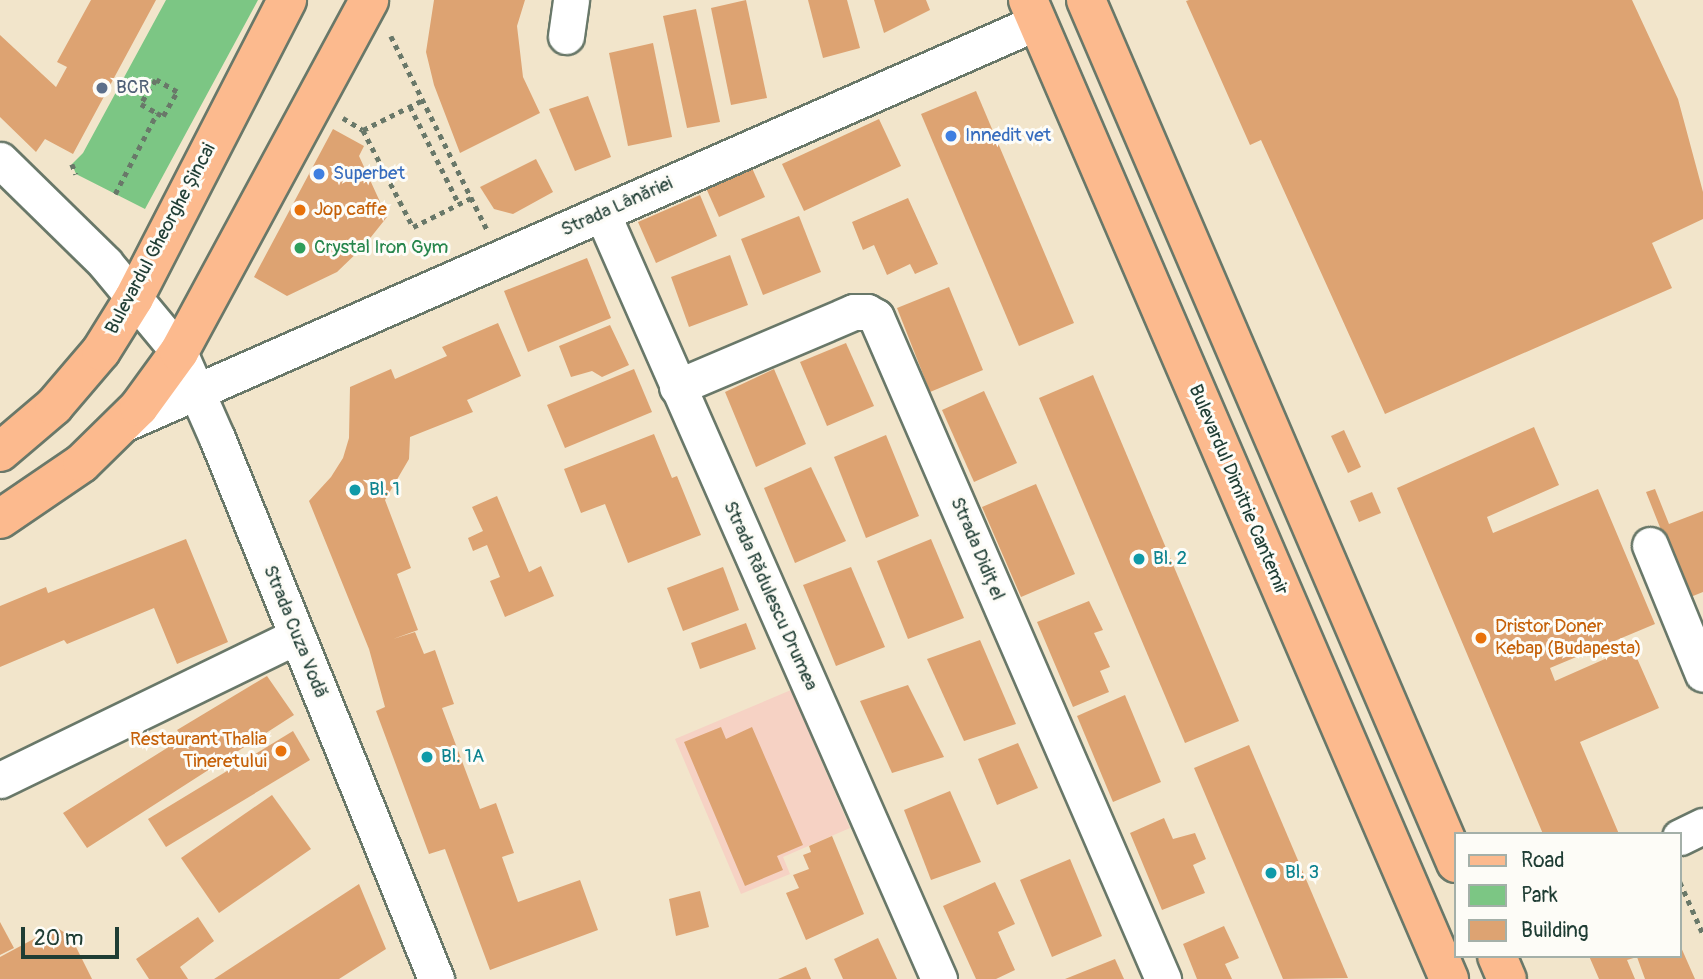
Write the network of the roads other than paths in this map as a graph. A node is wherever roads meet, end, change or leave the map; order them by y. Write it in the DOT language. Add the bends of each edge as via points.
graph roads {
  1 [pos="287,0"];
  2 [pos="369,0"];
  3 [pos="571,0"];
  4 [pos="1086,0"];
  5 [pos="1032,11"];
  6 [pos="566,36"];
  7 [pos="0,160"];
  8 [pos="603,213"];
  9 [pos="134,298"];
  10 [pos="179,352"];
  11 [pos="677,387"];
  12 [pos="197,392"];
  13 [pos="122,424"];
  14 [pos="0,452"];
  15 [pos="0,519"];
  16 [pos="1650,545"];
  17 [pos="297,636"];
  18 [pos="1703,674"];
  19 [pos="0,780"];
  20 [pos="1703,826"];
  21 [pos="1682,836"];
  22 [pos="1454,858"];
  23 [pos="1498,958"];
  24 [pos="1441,976"];
  25 [pos="436,979"];
  26 [pos="939,979"];
  27 [pos="1163,979"];
  28 [pos="1507,979"];
  1 -- 9 [label="main road, Bulevardul Gheorghe Șincai"];
  2 -- 10 [label="main road"];
  3 -- 6 [label="street"];
  4 -- 22 [label="main road"];
  5 -- 8 [label="street, Strada Lânăriei"];
  5 -- 24 [label="main road, Bulevardul Dimitrie Cantemir"];
  7 -- 9 [label="street, Strada Cuza Vodă"];
  8 -- 11 [label="street, Strada Rădulescu Drumea"];
  8 -- 12 [label="street, Strada Lânăriei"];
  9 -- 10 [label="street, Strada Cuza Vodă"];
  9 -- 14 [label="main road, Bulevardul Gheorghe Șincai" via="79,379"];
  10 -- 12 [label="street, Strada Cuza Vodă"];
  10 -- 13 [label="main road"];
  11 -- 26 [label="street, Strada Rădulescu Drumea"];
  11 -- 27 [label="street, Strada Didițel" via="854,312 876,317"];
  12 -- 13 [label="street"];
  12 -- 17 [label="street, Strada Cuza Vodă"];
  13 -- 15 [label="main road" via="63,478"];
  16 -- 18 [label="street"];
  17 -- 19 [label="street"];
  17 -- 25 [label="street, Strada Cuza Vodă"];
  20 -- 21 [label="street"];
  23 -- 28 [label="main road"];
}
